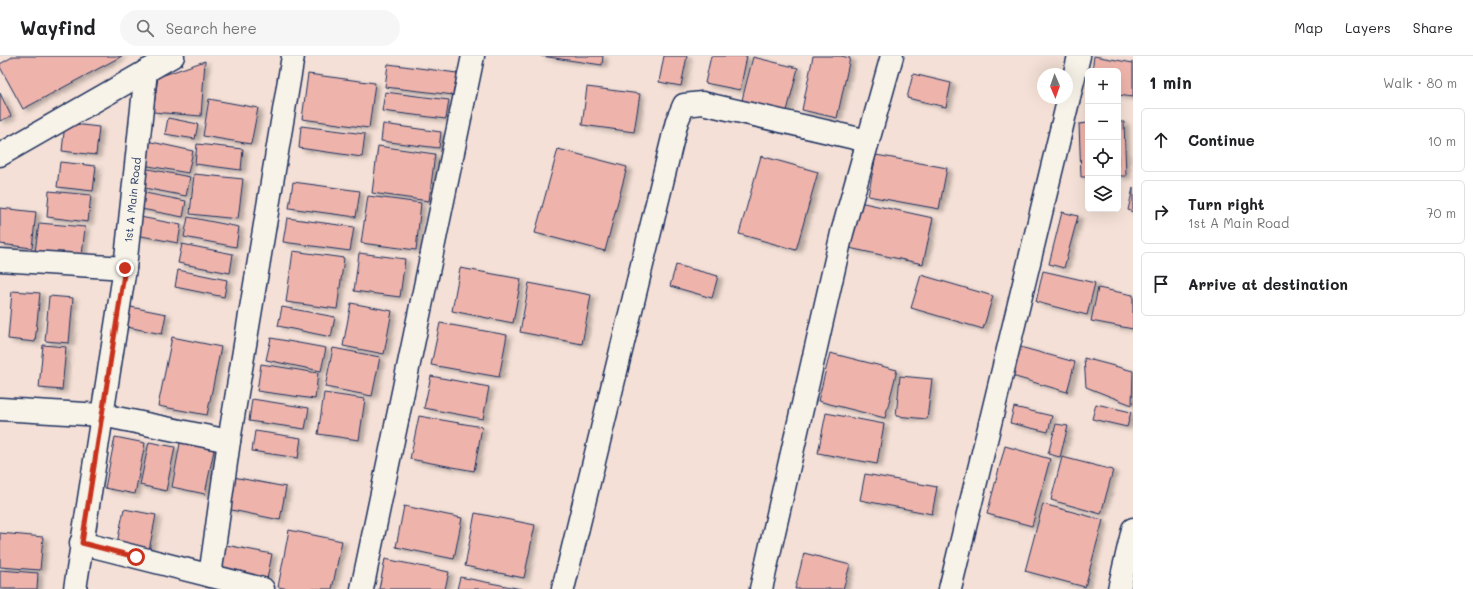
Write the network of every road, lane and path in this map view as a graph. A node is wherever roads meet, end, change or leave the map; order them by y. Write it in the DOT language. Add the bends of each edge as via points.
graph roads {
  1 [pos="173,56"];
  2 [pos="293,56"];
  3 [pos="473,56"];
  4 [pos="892,56"];
  5 [pos="1079,56"];
  6 [pos="146,71"];
  7 [pos="868,142"];
  8 [pos="0,155"];
  9 [pos="0,260"];
  10 [pos="125,268"];
  11 [pos="0,409"];
  12 [pos="102,415"];
  13 [pos="229,441"];
  14 [pos="1133,529"];
  15 [pos="82,543"];
  16 [pos="210,576"];
  17 [pos="75,589"];
  18 [pos="263,589"];
  19 [pos="362,589"];
  20 [pos="563,589"];
  21 [pos="761,589"];
  22 [pos="950,589"];
  23 [pos="1119,589"];
  1 -- 6 [label="street"];
  2 -- 13 [label="street"];
  3 -- 19 [label="street"];
  4 -- 7 [label="street"];
  5 -- 22 [label="street"];
  6 -- 8 [label="street"];
  6 -- 10 [label="street, 1st A Main Road"];
  7 -- 20 [label="street" via="702,103 684,104 676,121"];
  7 -- 21 [label="street" via="842,233"];
  9 -- 10 [label="street"];
  10 -- 12 [label="street, 1st A Main Road"];
  11 -- 12 [label="street"];
  12 -- 13 [label="street"];
  12 -- 15 [label="street, 1st A Main Road"];
  13 -- 16 [label="street"];
  14 -- 23 [label="street"];
  15 -- 16 [label="street"];
  15 -- 17 [label="street, 1st A Main Road"];
  16 -- 18 [label="street"];
}
